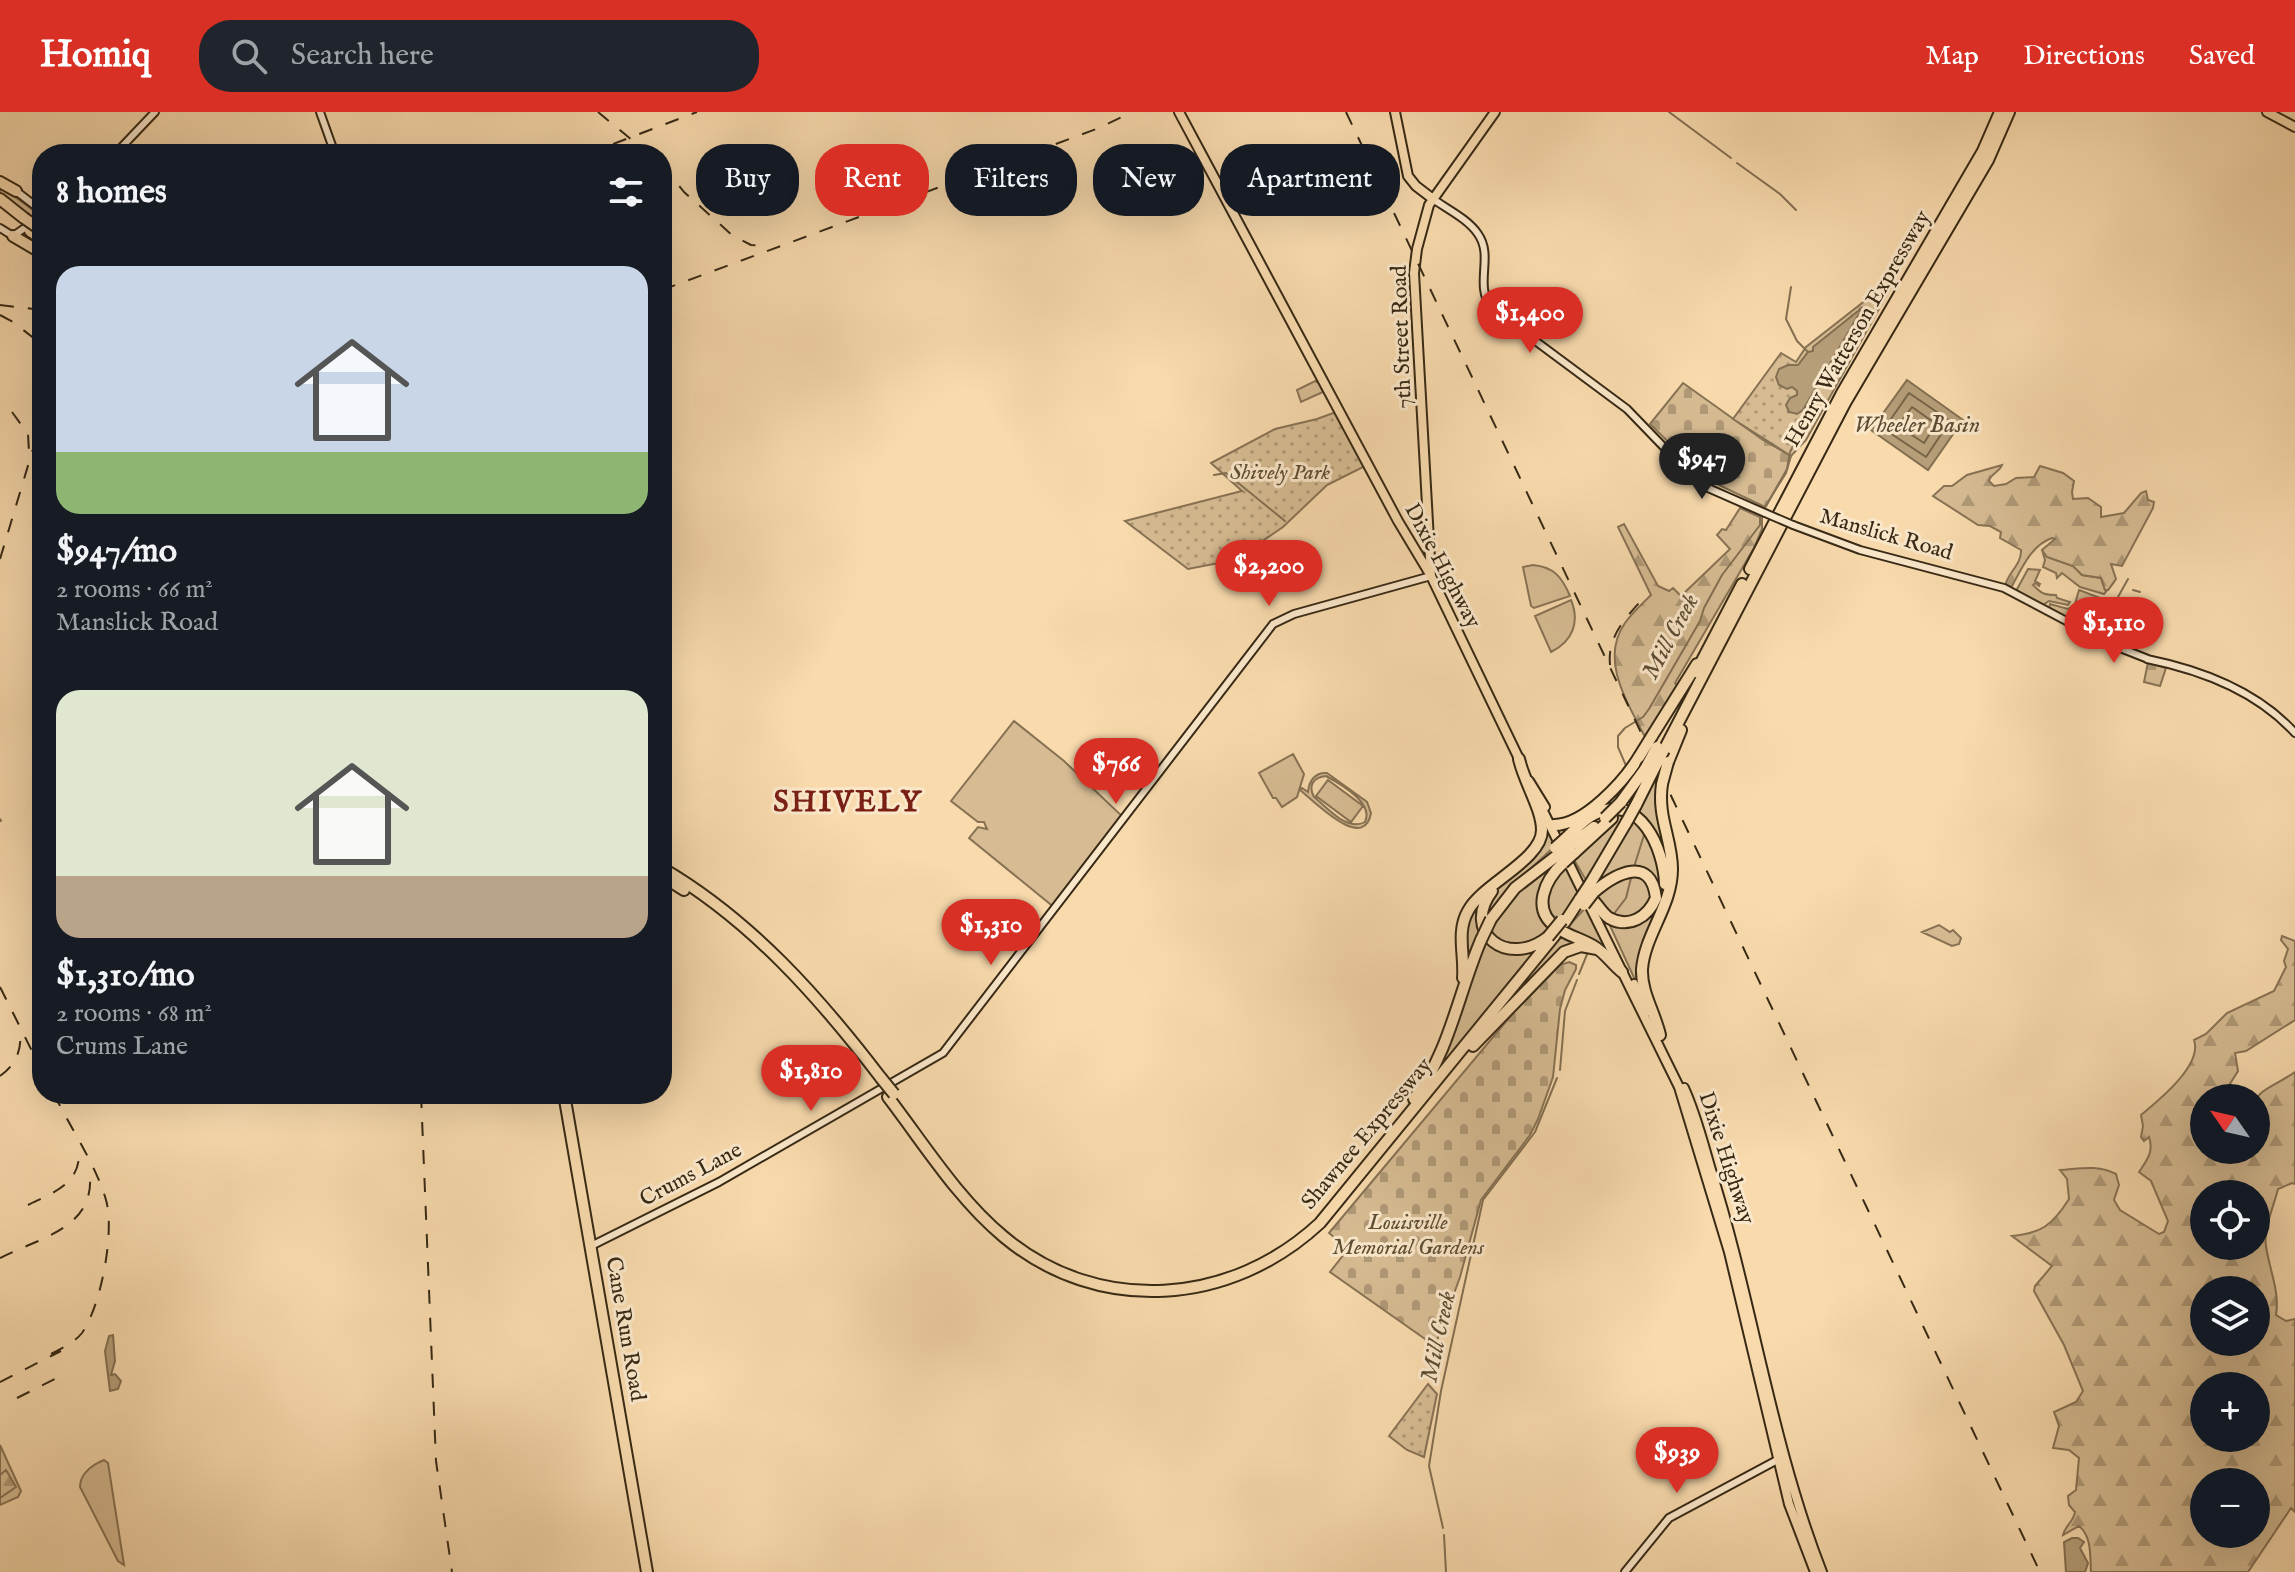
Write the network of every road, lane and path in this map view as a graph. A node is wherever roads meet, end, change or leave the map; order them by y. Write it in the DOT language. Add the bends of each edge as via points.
graph roads {
  1 [pos="155,112"];
  2 [pos="320,112"];
  3 [pos="1179,112"];
  4 [pos="1395,112"];
  5 [pos="1495,112"];
  6 [pos="1998,112"];
  7 [pos="2009,112"];
  8 [pos="2015,112"];
  9 [pos="2267,112"];
  10 [pos="2295,127"];
  11 [pos="125,144"];
  12 [pos="331,144"];
  13 [pos="1982,161"];
  14 [pos="0,179"];
  15 [pos="16,191"];
  16 [pos="0,199"];
  17 [pos="1433,199"];
  18 [pos="32,205"];
  19 [pos="0,207"];
  20 [pos="21,220"];
  21 [pos="32,221"];
  22 [pos="32,227"];
  23 [pos="0,228"];
  24 [pos="13,236"];
  25 [pos="32,247"];
  26 [pos="1431,576"];
  27 [pos="1710,646"];
  28 [pos="2295,733"];
  29 [pos="1663,753"];
  30 [pos="1519,759"];
  31 [pos="1646,773"];
  32 [pos="1529,781"];
  33 [pos="1628,803"];
  34 [pos="1554,825"];
  35 [pos="1571,845"];
  36 [pos="1559,855"];
  37 [pos="1515,867"];
  38 [pos="672,875"];
  39 [pos="672,883"];
  40 [pos="1586,897"];
  41 [pos="1551,938"];
  42 [pos="1651,939"];
  43 [pos="1597,949"];
  44 [pos="1622,972"];
  45 [pos="1456,1015"];
  46 [pos="1660,1035"];
  47 [pos="879,1079"];
  48 [pos="1436,1083"];
  49 [pos="566,1104"];
  50 [pos="558,1136"];
  51 [pos="572,1141"];
  52 [pos="1718,1199"];
  53 [pos="590,1246"];
  54 [pos="1729,1252"];
  55 [pos="1277,1253"];
  56 [pos="1742,1277"];
  57 [pos="1782,1458"];
  58 [pos="1801,1538"];
  59 [pos="1810,1543"];
  60 [pos="647,1572"];
  61 [pos="1625,1572"];
  62 [pos="1815,1572"];
  63 [pos="1822,1572"];
  1 -- 11 [label="main road"];
  2 -- 12 [label="main road"];
  3 -- 26 [label="main road, Dixie Highway"];
  4 -- 17 [label="main road" via="1409,177"];
  5 -- 17 [label="main road, 7th Street Road"];
  6 -- 13 [label="highway, Henry Watterson Expressway"];
  7 -- 13 [label="highway, Henry Watterson Expressway"];
  8 -- 13 [label="highway"];
  9 -- 10 [label="main road"];
  13 -- 27 [label="highway, Henry Watterson Expressway" via="1836,404"];
  13 -- 29 [label="highway, Henry Watterson Expressway" via="1845,403"];
  14 -- 15 [label="highway"];
  15 -- 18 [label="main road"];
  16 -- 20 [label="highway"];
  17 -- 26 [label="main road, 7th Street Road" via="1414,273"];
  17 -- 28 [label="main road, Manslick Road, bridge" via="1480,236 1485,252 1483,290 1494,310 1627,409 1700,481 1860,550 1999,587 2109,647 2220,680 2268,709"];
  19 -- 20 [label="highway"];
  20 -- 22 [label="highway, bridge"];
  21 -- 24 [label="main road"];
  23 -- 24 [label="main road"];
  24 -- 25 [label="highway"];
  26 -- 30 [label="main road, Dixie Highway"];
  26 -- 53 [label="main road, Crums Lane" via="1273,624 941,1055 713,1186"];
  27 -- 29 [label="highway, Henry Watterson Expressway"];
  27 -- 34 [label="highway, bridge" via="1622,781 1566,823"];
  29 -- 31 [label="highway, Henry Watterson Expressway, bridge"];
  29 -- 42 [label="highway, bridge" via="1660,809 1672,873"];
  30 -- 32 [label="main road, Dixie Highway"];
  30 -- 37 [label="highway" via="1542,831 1537,846"];
  31 -- 33 [label="highway"];
  31 -- 33 [label="highway"];
  32 -- 34 [label="main road, Dixie Highway"];
  32 -- 44 [label="main road, Dixie Highway"];
  33 -- 35 [label="highway, bridge"];
  33 -- 40 [label="highway, bridge" via="1626,823"];
  34 -- 40 [label="main road, Dixie Highway"];
  35 -- 36 [label="highway, bridge"];
  35 -- 36 [label="highway, bridge"];
  35 -- 42 [label="highway" via="1593,815 1608,810 1628,812 1646,827 1660,852 1665,882"];
  36 -- 43 [label="highway" via="1544,887 1545,915 1560,930"];
  36 -- 45 [label="highway, Shawnee Expressway, bridge" via="1509,894 1491,919"];
  37 -- 41 [label="highway" via="1487,898 1484,928 1509,950 1528,950"];
  37 -- 45 [label="highway" via="1476,899 1466,915"];
  38 -- 47 [label="highway, Shawnee Expressway" via="729,914 786,965 826,1007"];
  39 -- 47 [label="highway, Shawnee Expressway" via="721,916 782,969"];
  40 -- 40 [label="highway" via="1618,874 1637,872 1653,882 1656,898 1646,915 1630,922 1611,919"];
  40 -- 41 [label="highway, Shawnee Expressway, bridge"];
  40 -- 46 [label="main road, Dixie Highway"];
  41 -- 48 [label="highway, Shawnee Expressway"];
  42 -- 46 [label="highway" via="1643,984"];
  43 -- 44 [label="highway"];
  43 -- 48 [label="highway" via="1581,946 1564,952"];
  44 -- 52 [label="main road, Dixie Highway" via="1672,1069"];
  45 -- 55 [label="highway, Shawnee Expressway" via="1438,1061 1415,1099 1318,1216"];
  46 -- 52 [label="main road, Dixie Highway" via="1689,1101"];
  47 -- 55 [label="highway, Shawnee Expressway, bridge" via="988,1213 1064,1270 1118,1288 1168,1291 1215,1283"];
  48 -- 55 [label="highway, Shawnee Expressway" via="1329,1214"];
  49 -- 51 [label="highway, Cane Run Road"];
  50 -- 51 [label="highway"];
  51 -- 53 [label="highway, Cane Run Road"];
  52 -- 54 [label="main road, Dixie Highway"];
  52 -- 56 [label="main road, Dixie Highway"];
  53 -- 60 [label="highway, Cane Run Road"];
  54 -- 56 [label="main road"];
  54 -- 57 [label="main road, Dixie Highway"];
  56 -- 57 [label="main road, Dixie Highway"];
  57 -- 58 [label="main road, Dixie Highway"];
  57 -- 59 [label="main road, Dixie Highway"];
  57 -- 61 [label="main road" via="1669,1518"];
  58 -- 59 [label="main road"];
  58 -- 62 [label="main road, Dixie Highway"];
  59 -- 63 [label="main road, Dixie Highway"];
}
